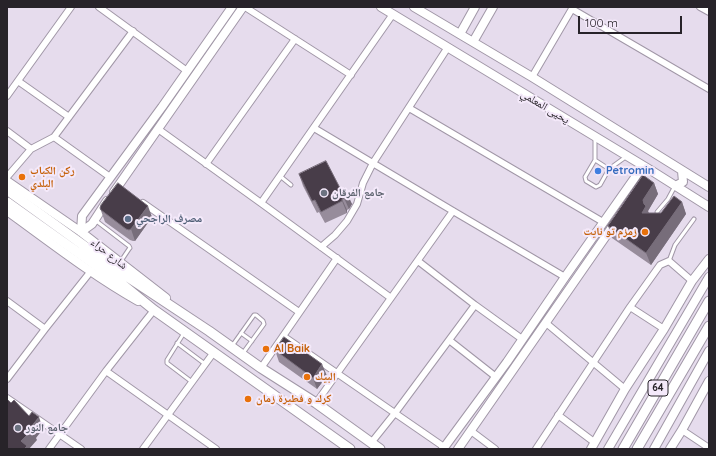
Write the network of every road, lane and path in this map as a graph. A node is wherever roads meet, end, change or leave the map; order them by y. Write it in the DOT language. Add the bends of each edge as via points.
graph roads {
  1 [pos="71,7"];
  2 [pos="99,7"];
  3 [pos="232,7"];
  4 [pos="244,7"];
  5 [pos="381,7"];
  6 [pos="414,7"];
  7 [pos="475,7"];
  8 [pos="493,7"];
  9 [pos="700,7"];
  10 [pos="572,8"];
  11 [pos="709,12"];
  12 [pos="393,14"];
  13 [pos="132,31"];
  14 [pos="460,34"];
  15 [pos="295,39"];
  16 [pos="473,42"];
  17 [pos="448,47"];
  18 [pos="187,71"];
  19 [pos="351,75"];
  20 [pos="532,77"];
  21 [pos="18,81"];
  22 [pos="709,89"];
  23 [pos="7,96"];
  24 [pos="162,107"];
  25 [pos="409,108"];
  26 [pos="169,113"];
  27 [pos="69,117"];
  28 [pos="314,128"];
  29 [pos="158,129"];
  30 [pos="7,130"];
  31 [pos="595,137"];
  32 [pos="54,138"];
  33 [pos="31,149"];
  34 [pos="627,156"];
  35 [pos="595,160"];
  36 [pos="373,163"];
  37 [pos="206,164"];
  38 [pos="643,166"];
  39 [pos="609,169"];
  40 [pos="682,171"];
  41 [pos="280,176"];
  42 [pos="7,177"];
  43 [pos="110,178"];
  44 [pos="7,181"];
  45 [pos="291,185"];
  46 [pos="675,186"];
  47 [pos="709,187"];
  48 [pos="7,190"];
  49 [pos="138,199"];
  50 [pos="7,202"];
  51 [pos="261,203"];
  52 [pos="709,206"];
  53 [pos="7,211"];
  54 [pos="453,211"];
  55 [pos="657,212"];
  56 [pos="621,215"];
  57 [pos="694,219"];
  58 [pos="94,220"];
  59 [pos="603,222"];
  60 [pos="80,232"];
  61 [pos="321,247"];
  62 [pos="337,258"];
  63 [pos="709,258"];
  64 [pos="418,261"];
  65 [pos="669,261"];
  66 [pos="120,262"];
  67 [pos="91,271"];
  68 [pos="565,277"];
  69 [pos="709,277"];
  70 [pos="124,280"];
  71 [pos="692,281"];
  72 [pos="391,298"];
  73 [pos="7,301"];
  74 [pos="709,301"];
  75 [pos="475,305"];
  76 [pos="630,306"];
  77 [pos="154,310"];
  78 [pos="299,312"];
  79 [pos="546,323"];
  80 [pos="664,328"];
  81 [pos="45,329"];
  82 [pos="706,330"];
  83 [pos="209,331"];
  84 [pos="185,332"];
  85 [pos="241,333"];
  86 [pos="283,336"];
  87 [pos="449,340"];
  88 [pos="522,340"];
  89 [pos="252,341"];
  90 [pos="177,344"];
  91 [pos="231,347"];
  92 [pos="214,352"];
  93 [pos="709,352"];
  94 [pos="242,355"];
  95 [pos="507,362"];
  96 [pos="593,363"];
  97 [pos="205,364"];
  98 [pos="516,367"];
  99 [pos="261,368"];
  100 [pos="106,371"];
  101 [pos="337,373"];
  102 [pos="496,377"];
  103 [pos="7,380"];
  104 [pos="709,381"];
  105 [pos="192,382"];
  106 [pos="625,389"];
  107 [pos="7,398"];
  108 [pos="316,403"];
  109 [pos="679,405"];
  110 [pos="612,411"];
  111 [pos="692,412"];
  112 [pos="395,413"];
  113 [pos="168,415"];
  114 [pos="558,416"];
  115 [pos="626,418"];
  116 [pos="682,430"];
  117 [pos="471,431"];
  118 [pos="60,434"];
  119 [pos="372,443"];
  120 [pos="592,446"];
  121 [pos="444,448"];
  122 [pos="709,448"];
  123 [pos="49,449"];
  124 [pos="81,449"];
  125 [pos="142,449"];
  126 [pos="216,449"];
  127 [pos="350,449"];
  128 [pos="380,449"];
  129 [pos="458,449"];
  130 [pos="495,449"];
  131 [pos="536,449"];
  132 [pos="608,449"];
  133 [pos="622,449"];
  134 [pos="637,449"];
  135 [pos="654,449"];
  136 [pos="670,449"];
  1 -- 21 [label="street"];
  2 -- 13 [label="street"];
  3 -- 18 [label="street"];
  4 -- 15 [label="street"];
  4 -- 26 [label="street"];
  5 -- 12 [label="street, يحيى المعلمي"];
  6 -- 14 [label="street, يحيى المعلمي"];
  7 -- 14 [label="street"];
  8 -- 16 [label="street"];
  9 -- 11 [label="street"];
  10 -- 20 [label="street"];
  10 -- 22 [label="street"];
  12 -- 17 [label="street, يحيى المعلمي"];
  12 -- 19 [label="street"];
  13 -- 18 [label="street"];
  13 -- 27 [label="street"];
  14 -- 16 [label="street, يحيى المعلمي"];
  15 -- 19 [label="street"];
  15 -- 37 [label="street"];
  16 -- 20 [label="street, يحيى المعلمي"];
  17 -- 25 [label="street"];
  17 -- 31 [label="street, يحيى المعلمي"];
  18 -- 24 [label="street"];
  19 -- 28 [label="street"];
  20 -- 40 [label="street, يحيى المعلمي"];
  21 -- 23 [label="street"];
  21 -- 27 [label="street"];
  24 -- 26 [label="street"];
  24 -- 43 [label="street"];
  25 -- 36 [label="street"];
  25 -- 59 [label="street"];
  26 -- 29 [label="street"];
  27 -- 32 [label="street"];
  28 -- 36 [label="street"];
  28 -- 41 [label="street"];
  29 -- 37 [label="street"];
  29 -- 58 [label="street" via="121,188"];
  30 -- 33 [label="street"];
  31 -- 34 [label="street, يحيى المعلمي"];
  31 -- 35 [label="lane"];
  32 -- 33 [label="street"];
  32 -- 43 [label="street"];
  33 -- 42 [label="street"];
  34 -- 38 [label="street, يحيى المعلمي"];
  34 -- 39 [label="lane"];
  35 -- 39 [label="lane"];
  35 -- 39 [label="lane" via="585,177 596,187 600,185"];
  36 -- 54 [label="street"];
  36 -- 61 [label="street" via="363,183 357,204 347,221"];
  37 -- 51 [label="street"];
  38 -- 46 [label="street, يحيى المعلمي" via="649,174"];
  38 -- 59 [label="street"];
  40 -- 46 [label="street" via="683,182"];
  40 -- 47 [label="street, يحيى المعلمي"];
  41 -- 45 [label="lane"];
  41 -- 51 [label="street"];
  43 -- 60 [label="street" via="82,216"];
  44 -- 60 [label="street, شارع حراء"];
  46 -- 52 [label="street, يحيى المعلمي"];
  46 -- 55 [label="lane"];
  48 -- 70 [label="main road, شارع حراء"];
  49 -- 78 [label="street"];
  50 -- 70 [label="main road, شارع حراء"];
  51 -- 61 [label="street"];
  53 -- 67 [label="street, شارع حراء"];
  54 -- 64 [label="street"];
  54 -- 68 [label="street"];
  56 -- 79 [label="street"];
  57 -- 65 [label="lane" via="675,245"];
  58 -- 60 [label="street"];
  58 -- 66 [label="lane" via="129,246"];
  59 -- 68 [label="street"];
  60 -- 66 [label="street, شارع حراء"];
  61 -- 62 [label="street"];
  62 -- 72 [label="street"];
  62 -- 78 [label="street"];
  63 -- 71 [label="street"];
  64 -- 72 [label="street"];
  64 -- 75 [label="street"];
  65 -- 71 [label="street"];
  65 -- 76 [label="street" via="660,265"];
  66 -- 83 [label="street, شارع حراء"];
  67 -- 77 [label="street, شارع حراء"];
  67 -- 81 [label="street"];
  68 -- 88 [label="street"];
  69 -- 115 [label="street"];
  70 -- 77 [label="main road, شارع حراء"];
  70 -- 83 [label="main road, شارع حراء"];
  71 -- 80 [label="street"];
  72 -- 101 [label="street"];
  73 -- 81 [label="street"];
  74 -- 133 [label="main road, 64"];
  75 -- 87 [label="street"];
  75 -- 88 [label="street"];
  76 -- 80 [label="street"];
  76 -- 96 [label="street"];
  77 -- 84 [label="main road, شارع حراء"];
  77 -- 100 [label="street"];
  78 -- 86 [label="street"];
  79 -- 96 [label="street"];
  79 -- 98 [label="street"];
  80 -- 106 [label="street"];
  81 -- 103 [label="street"];
  82 -- 134 [label="main road, 64"];
  83 -- 91 [label="main road, شارع حراء"];
  84 -- 90 [label="lane"];
  84 -- 92 [label="main road, شارع حراء"];
  85 -- 89 [label="lane"];
  85 -- 89 [label="lane" via="256,315 264,324"];
  85 -- 91 [label="lane"];
  86 -- 99 [label="street"];
  86 -- 101 [label="street"];
  87 -- 102 [label="street"];
  87 -- 112 [label="street"];
  88 -- 95 [label="street"];
  89 -- 94 [label="lane"];
  90 -- 97 [label="lane"];
  90 -- 105 [label="lane" via="167,363"];
  91 -- 94 [label="main road, شارع حراء"];
  92 -- 97 [label="street"];
  92 -- 127 [label="main road, شارع حراء"];
  93 -- 109 [label="street"];
  94 -- 99 [label="main road, شارع حراء"];
  95 -- 98 [label="street"];
  95 -- 102 [label="street"];
  96 -- 106 [label="street"];
  96 -- 114 [label="street"];
  97 -- 105 [label="street"];
  98 -- 117 [label="street"];
  99 -- 108 [label="main road, شارع حراء"];
  100 -- 113 [label="street"];
  100 -- 118 [label="street"];
  101 -- 108 [label="street"];
  101 -- 112 [label="street"];
  102 -- 121 [label="street"];
  104 -- 111 [label="street"];
  105 -- 113 [label="street"];
  106 -- 110 [label="street"];
  107 -- 118 [label="street"];
  108 -- 119 [label="main road, شارع حراء"];
  109 -- 111 [label="street"];
  109 -- 135 [label="street"];
  110 -- 115 [label="street"];
  110 -- 120 [label="street"];
  111 -- 116 [label="street"];
  112 -- 119 [label="street"];
  112 -- 121 [label="street"];
  113 -- 125 [label="street"];
  113 -- 126 [label="street"];
  114 -- 120 [label="street"];
  114 -- 131 [label="street"];
  115 -- 132 [label="street"];
  116 -- 122 [label="street"];
  116 -- 136 [label="street"];
  117 -- 129 [label="street"];
  117 -- 130 [label="street"];
  118 -- 123 [label="street"];
  118 -- 124 [label="street"];
  119 -- 128 [label="main road, شارع حراء"];
}
